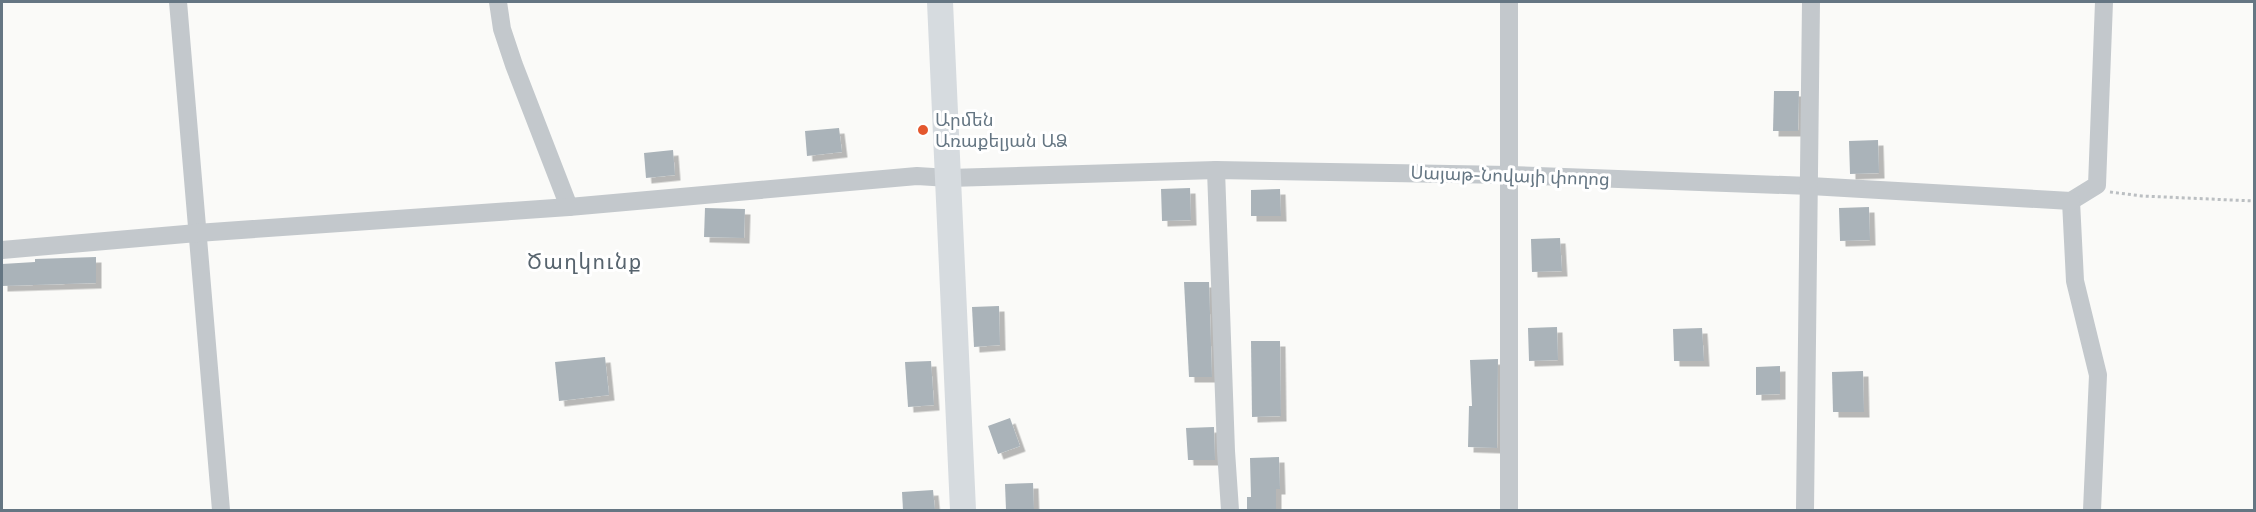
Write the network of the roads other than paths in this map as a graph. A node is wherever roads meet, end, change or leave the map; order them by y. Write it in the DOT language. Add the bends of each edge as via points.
graph roads {
  1 [pos="178,2"];
  2 [pos="498,2"];
  3 [pos="940,2"];
  4 [pos="1509,2"];
  5 [pos="1811,2"];
  6 [pos="2104,2"];
  7 [pos="1216,170"];
  8 [pos="1510,175"];
  9 [pos="950,178"];
  10 [pos="1810,186"];
  11 [pos="2070,201"];
  12 [pos="569,207"];
  13 [pos="197,233"];
  14 [pos="2,250"];
  15 [pos="220,510"];
  16 [pos="963,510"];
  17 [pos="1230,510"];
  18 [pos="1509,510"];
  19 [pos="1805,510"];
  20 [pos="2092,510"];
  1 -- 13 [label="street"];
  2 -- 12 [label="street" via="514,65"];
  3 -- 9 [label="main road"];
  4 -- 8 [label="street"];
  5 -- 10 [label="street"];
  6 -- 11 [label="street" via="2097,185"];
  7 -- 8 [label="street, Սայաթ-Նովայի փողոց"];
  7 -- 9 [label="street, Սայաթ-Նովայի փողոց"];
  7 -- 17 [label="street"];
  8 -- 10 [label="street, Սայաթ-Նովայի փողոց"];
  8 -- 18 [label="street"];
  9 -- 12 [label="street, Սայաթ-Նովայի փողոց" via="917,176"];
  9 -- 16 [label="main road"];
  10 -- 11 [label="street, Սայաթ-Նովայի փողոց"];
  10 -- 19 [label="street"];
  11 -- 20 [label="street" via="2075,281 2098,375"];
  12 -- 13 [label="street, Սայաթ-Նովայի փողոց"];
  13 -- 14 [label="street, Սայաթ-Նովայի փողոց"];
  13 -- 15 [label="street"];
}
